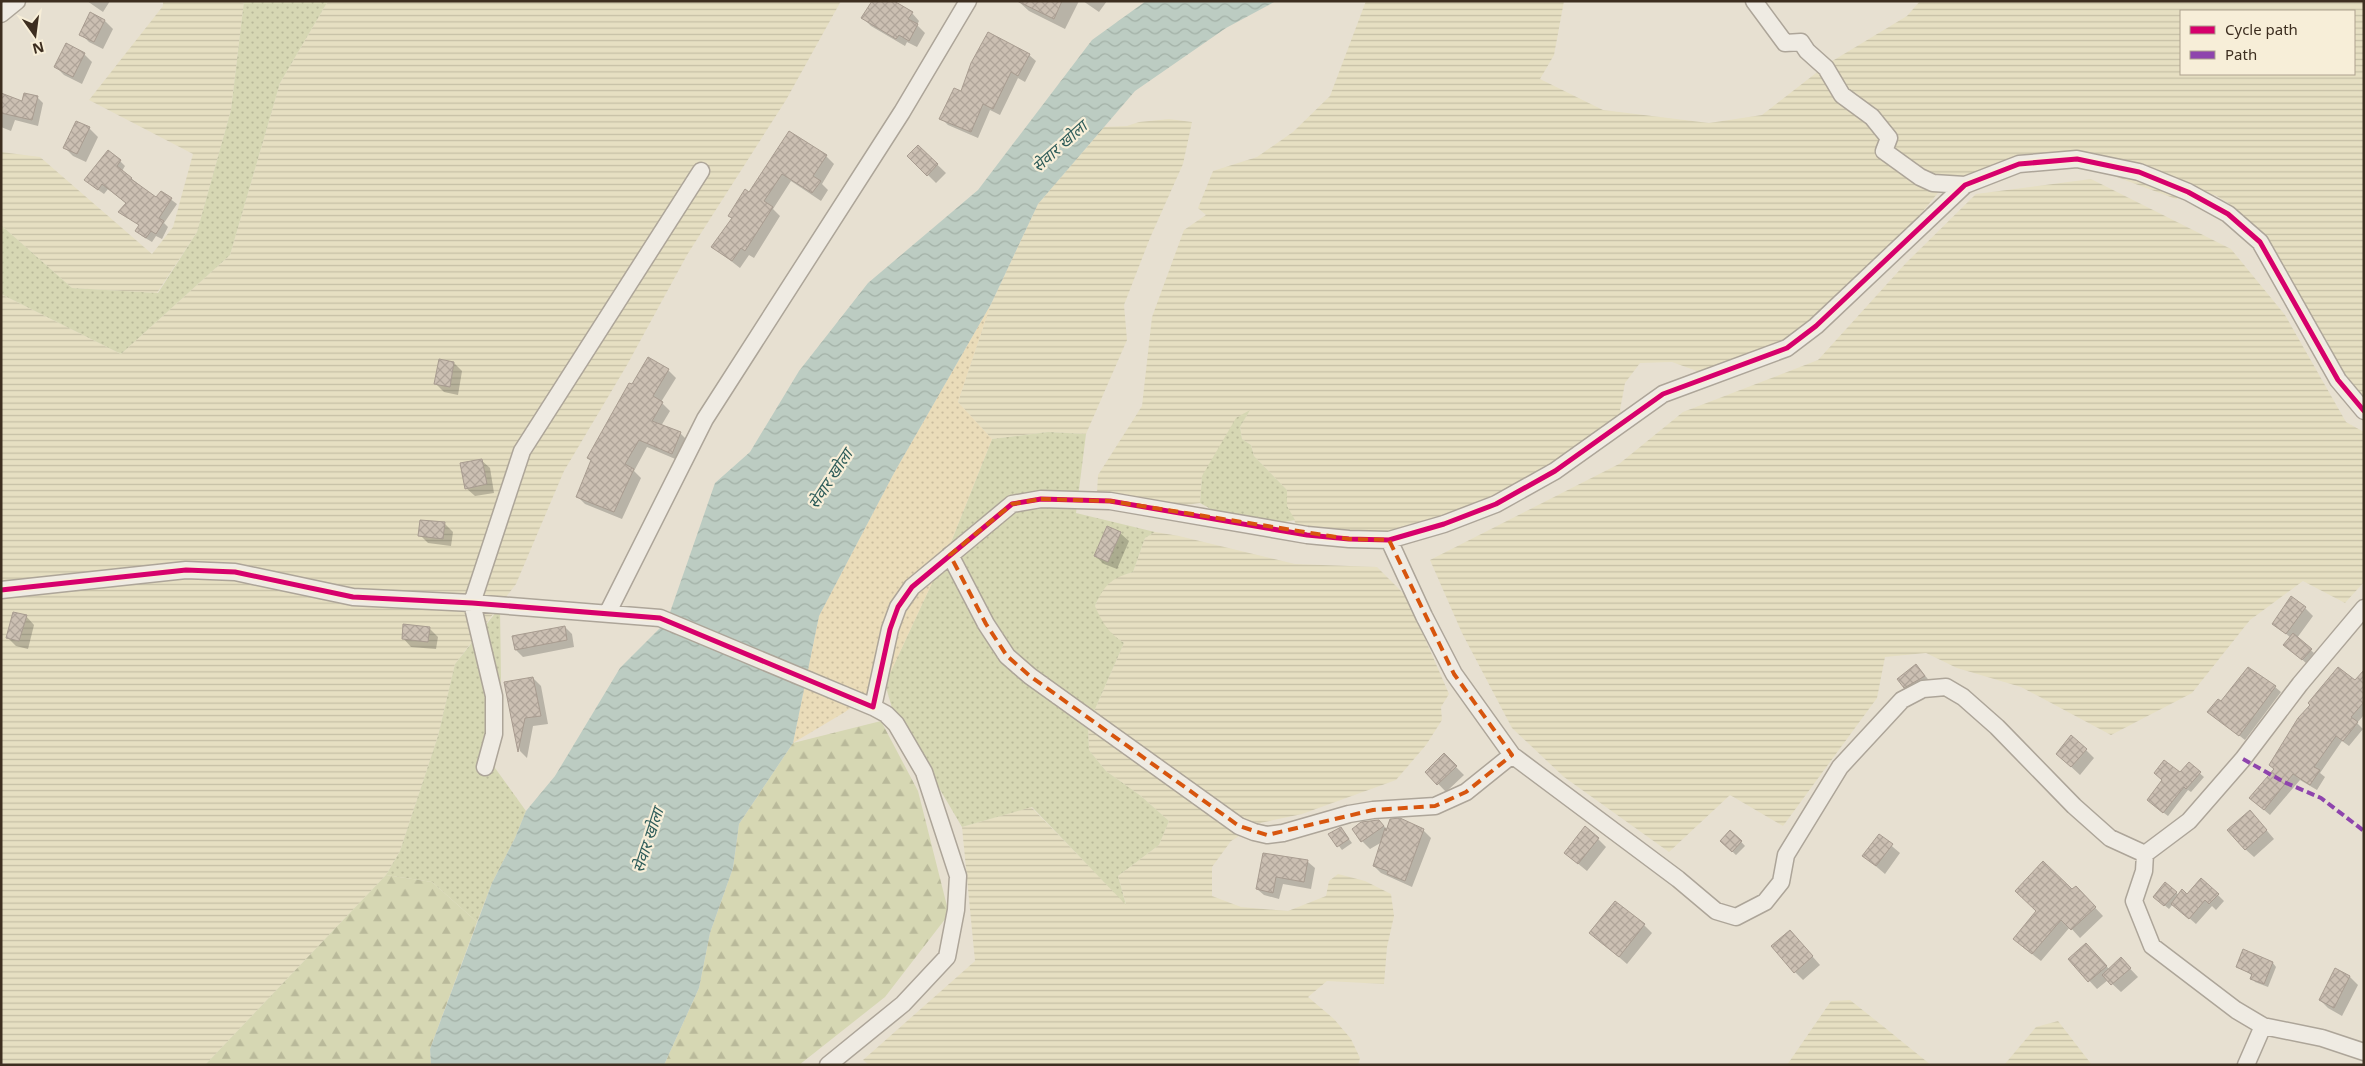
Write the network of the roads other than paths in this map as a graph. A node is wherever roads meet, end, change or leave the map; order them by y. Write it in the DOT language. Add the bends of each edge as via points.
graph roads {
  1 [pos="17,1"];
  2 [pos="968,1"];
  3 [pos="1754,1"];
  4 [pos="1,14"];
  5 [pos="701,171"];
  6 [pos="1965,185"];
  7 [pos="2364,410"];
  8 [pos="1389,540"];
  9 [pos="950,555"];
  10 [pos="1,590"];
  11 [pos="472,603"];
  12 [pos="2364,608"];
  13 [pos="608,612"];
  14 [pos="872,706"];
  15 [pos="1512,755"];
  16 [pos="485,767"];
  17 [pos="2145,854"];
  18 [pos="2263,1026"];
  19 [pos="2364,1052"];
  20 [pos="828,1065"];
  21 [pos="2246,1065"];
  1 -- 4 [label="street"];
  2 -- 13 [label="street" via="902,112 705,419"];
  3 -- 6 [label="street" via="1785,43 1801,42 1826,68 1842,95 1872,117 1889,138 1884,151 1933,183"];
  5 -- 11 [label="street" via="522,451"];
  6 -- 7 [label="street" via="2019,164 2077,159 2139,172 2188,192 2228,214 2260,242 2338,380"];
  6 -- 8 [label="street" via="1816,326 1787,348 1662,394 1555,471 1496,504"];
  8 -- 9 [label="street" via="1307,535 1110,500 1040,499 1012,504"];
  8 -- 15 [label="street" via="1454,674"];
  9 -- 14 [label="street" via="912,587 898,607"];
  9 -- 15 [label="street" via="1006,656 1239,826 1254,832 1267,835 1283,833 1373,810 1435,806 1466,792"];
  10 -- 11 [label="street" via="210,570 260,576 353,597"];
  11 -- 13 [label="street"];
  11 -- 16 [label="street" via="494,696 494,734"];
  12 -- 17 [label="street" via="2195,814"];
  13 -- 14 [label="street" via="660,618"];
  14 -- 20 [label="street" via="896,724 924,772 958,876 956,910 947,957 902,1004"];
  15 -- 17 [label="street" via="1716,911 1736,917 1764,902 1780,882 1786,855 1840,767 1875,728 1902,700 1923,689 1946,687 1964,697 2110,838"];
  17 -- 18 [label="street" via="2144,871 2134,901 2152,946 2236,1010"];
  18 -- 19 [label="street" via="2322,1038"];
  18 -- 21 [label="street"];
}
